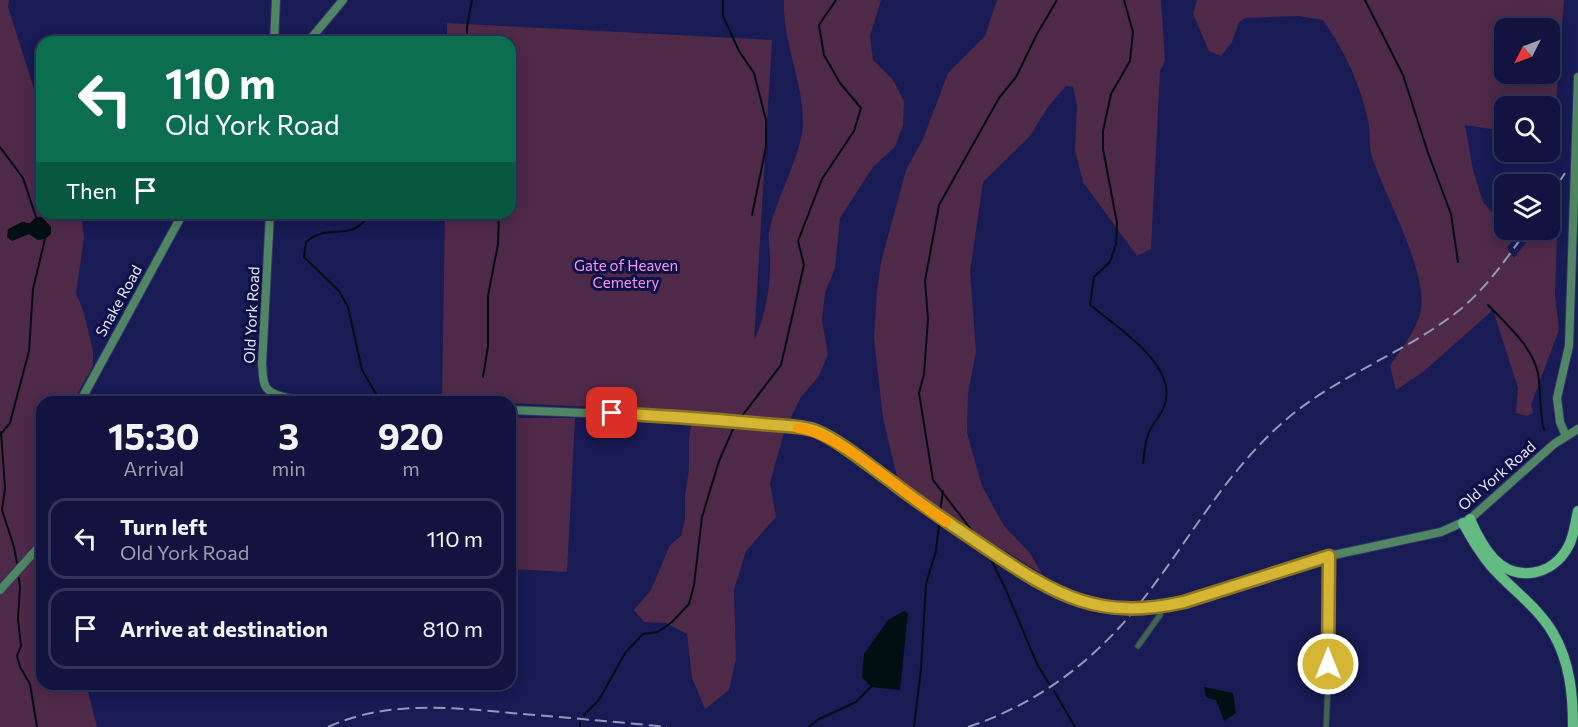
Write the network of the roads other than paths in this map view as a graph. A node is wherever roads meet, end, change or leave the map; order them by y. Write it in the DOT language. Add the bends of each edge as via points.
graph roads {
  1 [pos="276,0"];
  2 [pos="343,0"];
  3 [pos="274,36"];
  4 [pos="313,36"];
  5 [pos="1578,77"];
  6 [pos="180,219"];
  7 [pos="270,219"];
  8 [pos="83,396"];
  9 [pos="279,396"];
  10 [pos="516,410"];
  11 [pos="1573,432"];
  12 [pos="1578,511"];
  13 [pos="1467,521"];
  14 [pos="36,550"];
  15 [pos="1329,556"];
  16 [pos="0,590"];
  17 [pos="1162,607"];
  18 [pos="1138,646"];
  19 [pos="1326,727"];
  20 [pos="1573,727"];
  1 -- 3 [label="street"];
  2 -- 4 [label="street"];
  5 -- 11 [label="street" via="1569,346 1557,398 1560,422"];
  6 -- 8 [label="street, Snake Road"];
  7 -- 9 [label="street, Old York Road" via="262,364 267,389"];
  10 -- 17 [label="street, Old York Road, bridge" via="689,417 816,431 940,519 1048,588 1075,600 1122,608"];
  11 -- 13 [label="street, Old York Road" via="1554,444"];
  12 -- 13 [label="highway" via="1563,555 1556,564 1536,573 1516,572 1500,564"];
  13 -- 15 [label="street, Old York Road" via="1441,532"];
  13 -- 20 [label="highway" via="1481,553 1535,609 1553,634 1566,662"];
  14 -- 16 [label="street"];
  15 -- 17 [label="street, Old York Road"];
  15 -- 19 [label="street"];
  17 -- 18 [label="street"];
}
